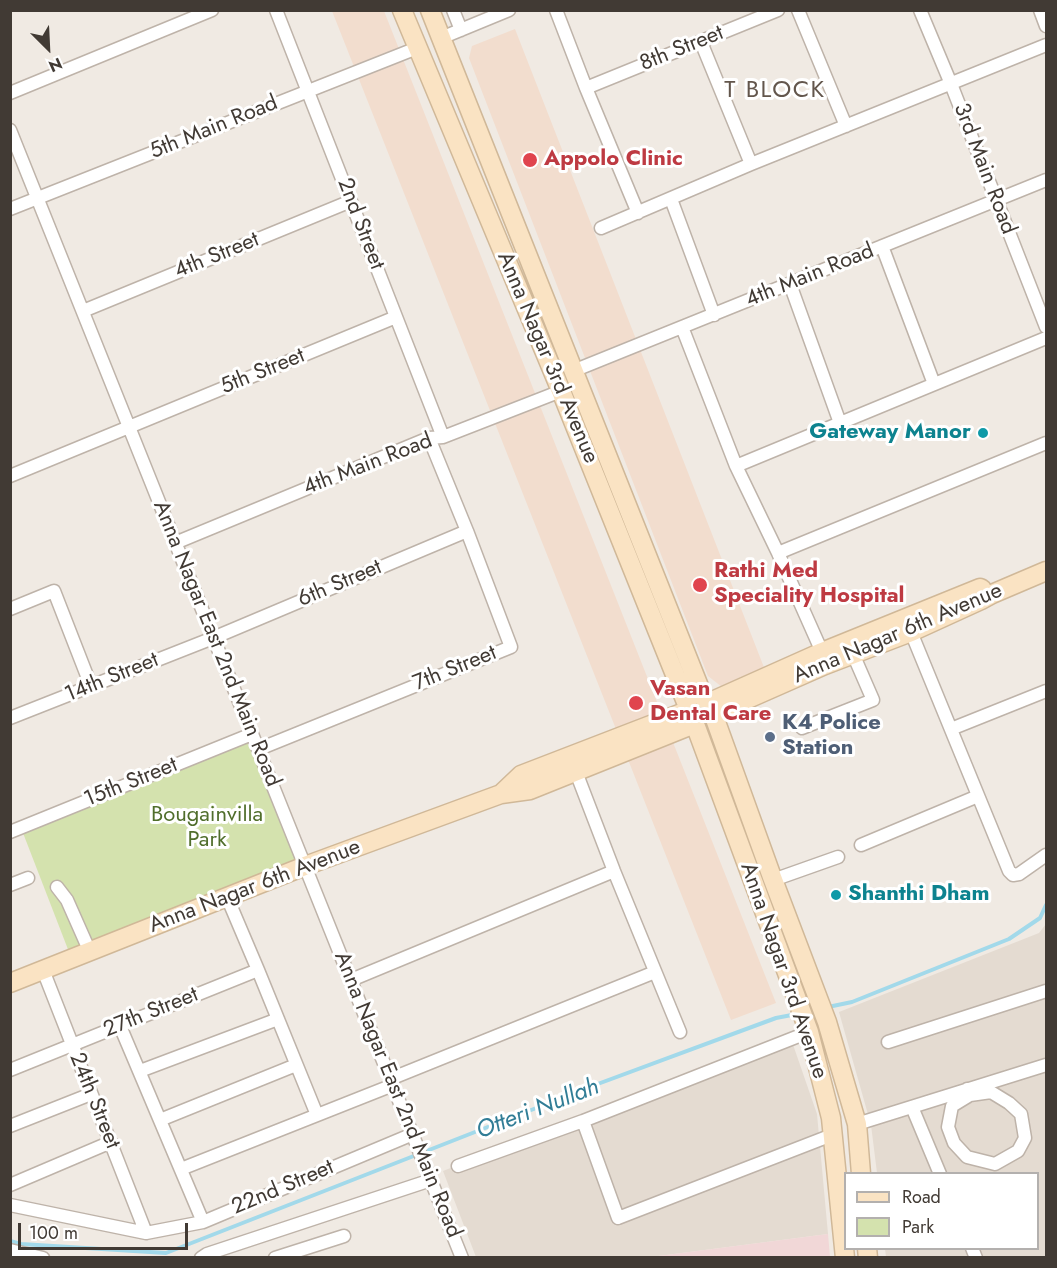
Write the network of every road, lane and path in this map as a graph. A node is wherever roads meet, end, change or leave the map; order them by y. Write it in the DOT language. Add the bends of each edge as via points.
graph roads {
  1 [pos="212,10"];
  2 [pos="276,10"];
  3 [pos="402,10"];
  4 [pos="430,10"];
  5 [pos="453,10"];
  6 [pos="509,10"];
  7 [pos="556,10"];
  8 [pos="778,10"];
  9 [pos="798,10"];
  10 [pos="921,10"];
  11 [pos="1040,10"];
  12 [pos="1047,26"];
  13 [pos="461,30"];
  14 [pos="441,38"];
  15 [pos="700,42"];
  16 [pos="1047,45"];
  17 [pos="417,48"];
  18 [pos="951,84"];
  19 [pos="586,88"];
  20 [pos="308,91"];
  21 [pos="10,93"];
  22 [pos="846,126"];
  23 [pos="10,130"];
  24 [pos="751,164"];
  25 [pos="1047,180"];
  26 [pos="38,198"];
  27 [pos="671,199"];
  28 [pos="996,200"];
  29 [pos="351,201"];
  30 [pos="10,209"];
  31 [pos="638,213"];
  32 [pos="601,228"];
  33 [pos="882,246"];
  34 [pos="790,284"];
  35 [pos="83,311"];
  36 [pos="714,315"];
  37 [pos="396,317"];
  38 [pos="682,327"];
  39 [pos="1047,327"];
  40 [pos="1047,338"];
  41 [pos="573,371"];
  42 [pos="934,384"];
  43 [pos="561,391"];
  44 [pos="840,423"];
  45 [pos="130,427"];
  46 [pos="443,437"];
  47 [pos="429,438"];
  48 [pos="1047,443"];
  49 [pos="736,466"];
  50 [pos="10,477"];
  51 [pos="467,531"];
  52 [pos="175,543"];
  53 [pos="778,553"];
  54 [pos="1047,571"];
  55 [pos="992,594"];
  56 [pos="10,609"];
  57 [pos="911,632"];
  58 [pos="213,638"];
  59 [pos="822,652"];
  60 [pos="853,654"];
  61 [pos="91,686"];
  62 [pos="1047,691"];
  63 [pos="701,713"];
  64 [pos="10,718"];
  65 [pos="802,728"];
  66 [pos="951,729"];
  67 [pos="252,734"];
  68 [pos="259,749"];
  69 [pos="576,772"];
  70 [pos="501,794"];
  71 [pos="978,796"];
  72 [pos="10,832"];
  73 [pos="861,845"];
  74 [pos="1047,855"];
  75 [pos="838,857"];
  76 [pos="305,866"];
  77 [pos="614,870"];
  78 [pos="28,878"];
  79 [pos="773,880"];
  80 [pos="10,885"];
  81 [pos="57,887"];
  82 [pos="227,897"];
  83 [pos="90,952"];
  84 [pos="43,970"];
  85 [pos="258,970"];
  86 [pos="656,972"];
  87 [pos="351,980"];
  88 [pos="10,983"];
  89 [pos="1047,991"];
  90 [pos="278,1019"];
  91 [pos="804,1019"];
  92 [pos="120,1026"];
  93 [pos="680,1032"];
  94 [pos="888,1042"];
  95 [pos="72,1046"];
  96 [pos="296,1065"];
  97 [pos="1047,1065"];
  98 [pos="10,1070"];
  99 [pos="140,1071"];
  100 [pos="392,1082"];
  101 [pos="969,1092"];
  102 [pos="92,1094"];
  103 [pos="912,1107"];
  104 [pos="317,1115"];
  105 [pos="160,1120"];
  106 [pos="583,1121"];
  107 [pos="857,1124"];
  108 [pos="10,1126"];
  109 [pos="412,1134"];
  110 [pos="832,1135"];
  111 [pos="111,1142"];
  112 [pos="458,1166"];
  113 [pos="181,1169"];
  114 [pos="861,1172"];
  115 [pos="940,1172"];
  116 [pos="431,1180"];
  117 [pos="10,1185"];
  118 [pos="10,1205"];
  119 [pos="203,1222"];
  120 [pos="146,1233"];
  121 [pos="344,1236"];
  122 [pos="844,1248"];
  123 [pos="10,1250"];
  124 [pos="205,1256"];
  125 [pos="43,1257"];
  126 [pos="275,1257"];
  127 [pos="462,1257"];
  1 -- 21 [label="street"];
  2 -- 20 [label="street, 2nd Street"];
  3 -- 17 [label="main road, Anna Nagar 3rd Avenue"];
  4 -- 14 [label="main road, Anna Nagar 3rd Avenue"];
  5 -- 13 [label="street"];
  6 -- 13 [label="street"];
  7 -- 19 [label="street"];
  8 -- 15 [label="street, 8th Street"];
  9 -- 22 [label="street"];
  10 -- 18 [label="street, 3rd Main Road"];
  11 -- 12 [label="street"];
  13 -- 14 [label="street"];
  14 -- 41 [label="main road, Anna Nagar 3rd Avenue"];
  15 -- 19 [label="street, 8th Street"];
  15 -- 24 [label="street"];
  16 -- 18 [label="street"];
  17 -- 20 [label="street, 5th Main Road"];
  17 -- 43 [label="main road, Anna Nagar 3rd Avenue"];
  18 -- 22 [label="street"];
  18 -- 28 [label="street, 3rd Main Road"];
  19 -- 31 [label="street"];
  20 -- 26 [label="street, 5th Main Road"];
  20 -- 29 [label="street, 2nd Street"];
  22 -- 24 [label="street"];
  23 -- 26 [label="street, Anna Nagar East 2nd Main Road"];
  24 -- 27 [label="street"];
  25 -- 28 [label="street, 4th Main Road"];
  26 -- 30 [label="street, 5th Main Road"];
  26 -- 35 [label="street, Anna Nagar East 2nd Main Road"];
  27 -- 31 [label="street"];
  27 -- 36 [label="street"];
  28 -- 33 [label="street, 4th Main Road"];
  28 -- 39 [label="street, 3rd Main Road"];
  29 -- 35 [label="street, 4th Street"];
  29 -- 37 [label="street, 2nd Street"];
  31 -- 32 [label="street"];
  33 -- 34 [label="street, 4th Main Road"];
  33 -- 42 [label="street"];
  34 -- 36 [label="street, 4th Main Road"];
  34 -- 44 [label="street"];
  35 -- 45 [label="street, Anna Nagar East 2nd Main Road"];
  36 -- 38 [label="street, 4th Main Road"];
  37 -- 45 [label="street, 5th Street"];
  37 -- 46 [label="street, 2nd Street"];
  38 -- 41 [label="street, 4th Main Road"];
  38 -- 49 [label="street"];
  40 -- 42 [label="street"];
  41 -- 63 [label="main road, Anna Nagar 3rd Avenue"];
  42 -- 44 [label="street"];
  43 -- 46 [label="street, 4th Main Road"];
  43 -- 63 [label="main road, Anna Nagar 3rd Avenue"];
  44 -- 49 [label="street"];
  45 -- 50 [label="street, 5th Street"];
  45 -- 52 [label="street, Anna Nagar East 2nd Main Road"];
  46 -- 47 [label="street, 4th Main Road"];
  47 -- 51 [label="street, 7th Street"];
  47 -- 52 [label="street, 4th Main Road"];
  48 -- 53 [label="street"];
  49 -- 53 [label="street"];
  51 -- 58 [label="street, 6th Street"];
  51 -- 68 [label="street, 7th Street" via="511,647"];
  52 -- 58 [label="street, Anna Nagar East 2nd Main Road"];
  53 -- 59 [label="street"];
  54 -- 55 [label="main road, Anna Nagar 6th Avenue"];
  55 -- 57 [label="main road, Anna Nagar 6th Avenue"];
  55 -- 59 [label="main road" via="981,588"];
  56 -- 61 [label="street" via="54,591"];
  57 -- 60 [label="main road, Anna Nagar 6th Avenue"];
  57 -- 66 [label="street"];
  58 -- 61 [label="street, 14th Street"];
  58 -- 67 [label="street, Anna Nagar East 2nd Main Road"];
  59 -- 63 [label="main road"];
  60 -- 63 [label="main road, Anna Nagar 6th Avenue"];
  60 -- 65 [label="street" via="873,700"];
  61 -- 64 [label="street, 14th Street"];
  62 -- 66 [label="street"];
  63 -- 69 [label="main road, Anna Nagar 6th Avenue"];
  63 -- 70 [label="main road, Anna Nagar 6th Avenue" via="520,775"];
  63 -- 79 [label="main road, Anna Nagar 3rd Avenue"];
  63 -- 91 [label="main road, Anna Nagar 3rd Avenue"];
  66 -- 71 [label="street"];
  67 -- 68 [label="street, Anna Nagar East 2nd Main Road"];
  67 -- 72 [label="street, 15th Street"];
  68 -- 76 [label="street, Anna Nagar East 2nd Main Road"];
  69 -- 70 [label="main road, Anna Nagar 6th Avenue" via="530,790"];
  69 -- 77 [label="street"];
  70 -- 76 [label="main road, Anna Nagar 6th Avenue"];
  71 -- 73 [label="street"];
  71 -- 74 [label="street" via="1013,875"];
  75 -- 79 [label="street"];
  76 -- 82 [label="main road, Anna Nagar 6th Avenue"];
  76 -- 87 [label="street, Anna Nagar East 2nd Main Road"];
  77 -- 86 [label="street"];
  77 -- 87 [label="street"];
  78 -- 80 [label="street"];
  79 -- 107 [label="main road, Anna Nagar 3rd Avenue" via="822,1008"];
  81 -- 83 [label="street" via="67,900"];
  82 -- 83 [label="main road, Anna Nagar 6th Avenue"];
  82 -- 85 [label="street"];
  83 -- 84 [label="main road, Anna Nagar 6th Avenue"];
  84 -- 88 [label="main road, Anna Nagar 6th Avenue"];
  84 -- 95 [label="street, 24th Street"];
  85 -- 90 [label="street"];
  85 -- 92 [label="street, 27th Street"];
  86 -- 93 [label="street"];
  86 -- 100 [label="street"];
  87 -- 100 [label="street, Anna Nagar East 2nd Main Road"];
  89 -- 94 [label="street"];
  90 -- 96 [label="street"];
  90 -- 99 [label="street"];
  91 -- 106 [label="street"];
  91 -- 110 [label="main road, Anna Nagar 3rd Avenue" via="831,1118"];
  92 -- 95 [label="street, 27th Street"];
  92 -- 99 [label="street"];
  95 -- 98 [label="street, 27th Street"];
  95 -- 102 [label="street, 24th Street"];
  96 -- 104 [label="street"];
  96 -- 105 [label="street"];
  97 -- 101 [label="street"];
  99 -- 105 [label="street"];
  100 -- 104 [label="street"];
  100 -- 109 [label="street, Anna Nagar East 2nd Main Road"];
  101 -- 101 [label="street" via="991,1092 1021,1114 1025,1138 1018,1151 995,1164 967,1156 954,1143 948,1127 952,1106"];
  101 -- 103 [label="street"];
  102 -- 108 [label="street"];
  102 -- 111 [label="street, 24th Street"];
  103 -- 107 [label="street"];
  103 -- 115 [label="street"];
  104 -- 113 [label="street"];
  105 -- 113 [label="street"];
  106 -- 110 [label="street" via="618,1218"];
  106 -- 112 [label="street"];
  107 -- 114 [label="main road, Anna Nagar 3rd Avenue"];
  109 -- 116 [label="street, Anna Nagar East 2nd Main Road"];
  109 -- 119 [label="street, 22nd Street"];
  110 -- 122 [label="main road, Anna Nagar 3rd Avenue"];
  111 -- 117 [label="street"];
  111 -- 120 [label="street, 24th Street"];
  113 -- 119 [label="street"];
  116 -- 124 [label="street"];
  116 -- 127 [label="street, Anna Nagar East 2nd Main Road"];
  118 -- 120 [label="street, 22nd Street"];
  119 -- 120 [label="street, 22nd Street"];
  121 -- 126 [label="street"];
  123 -- 125 [label="street"];
}
